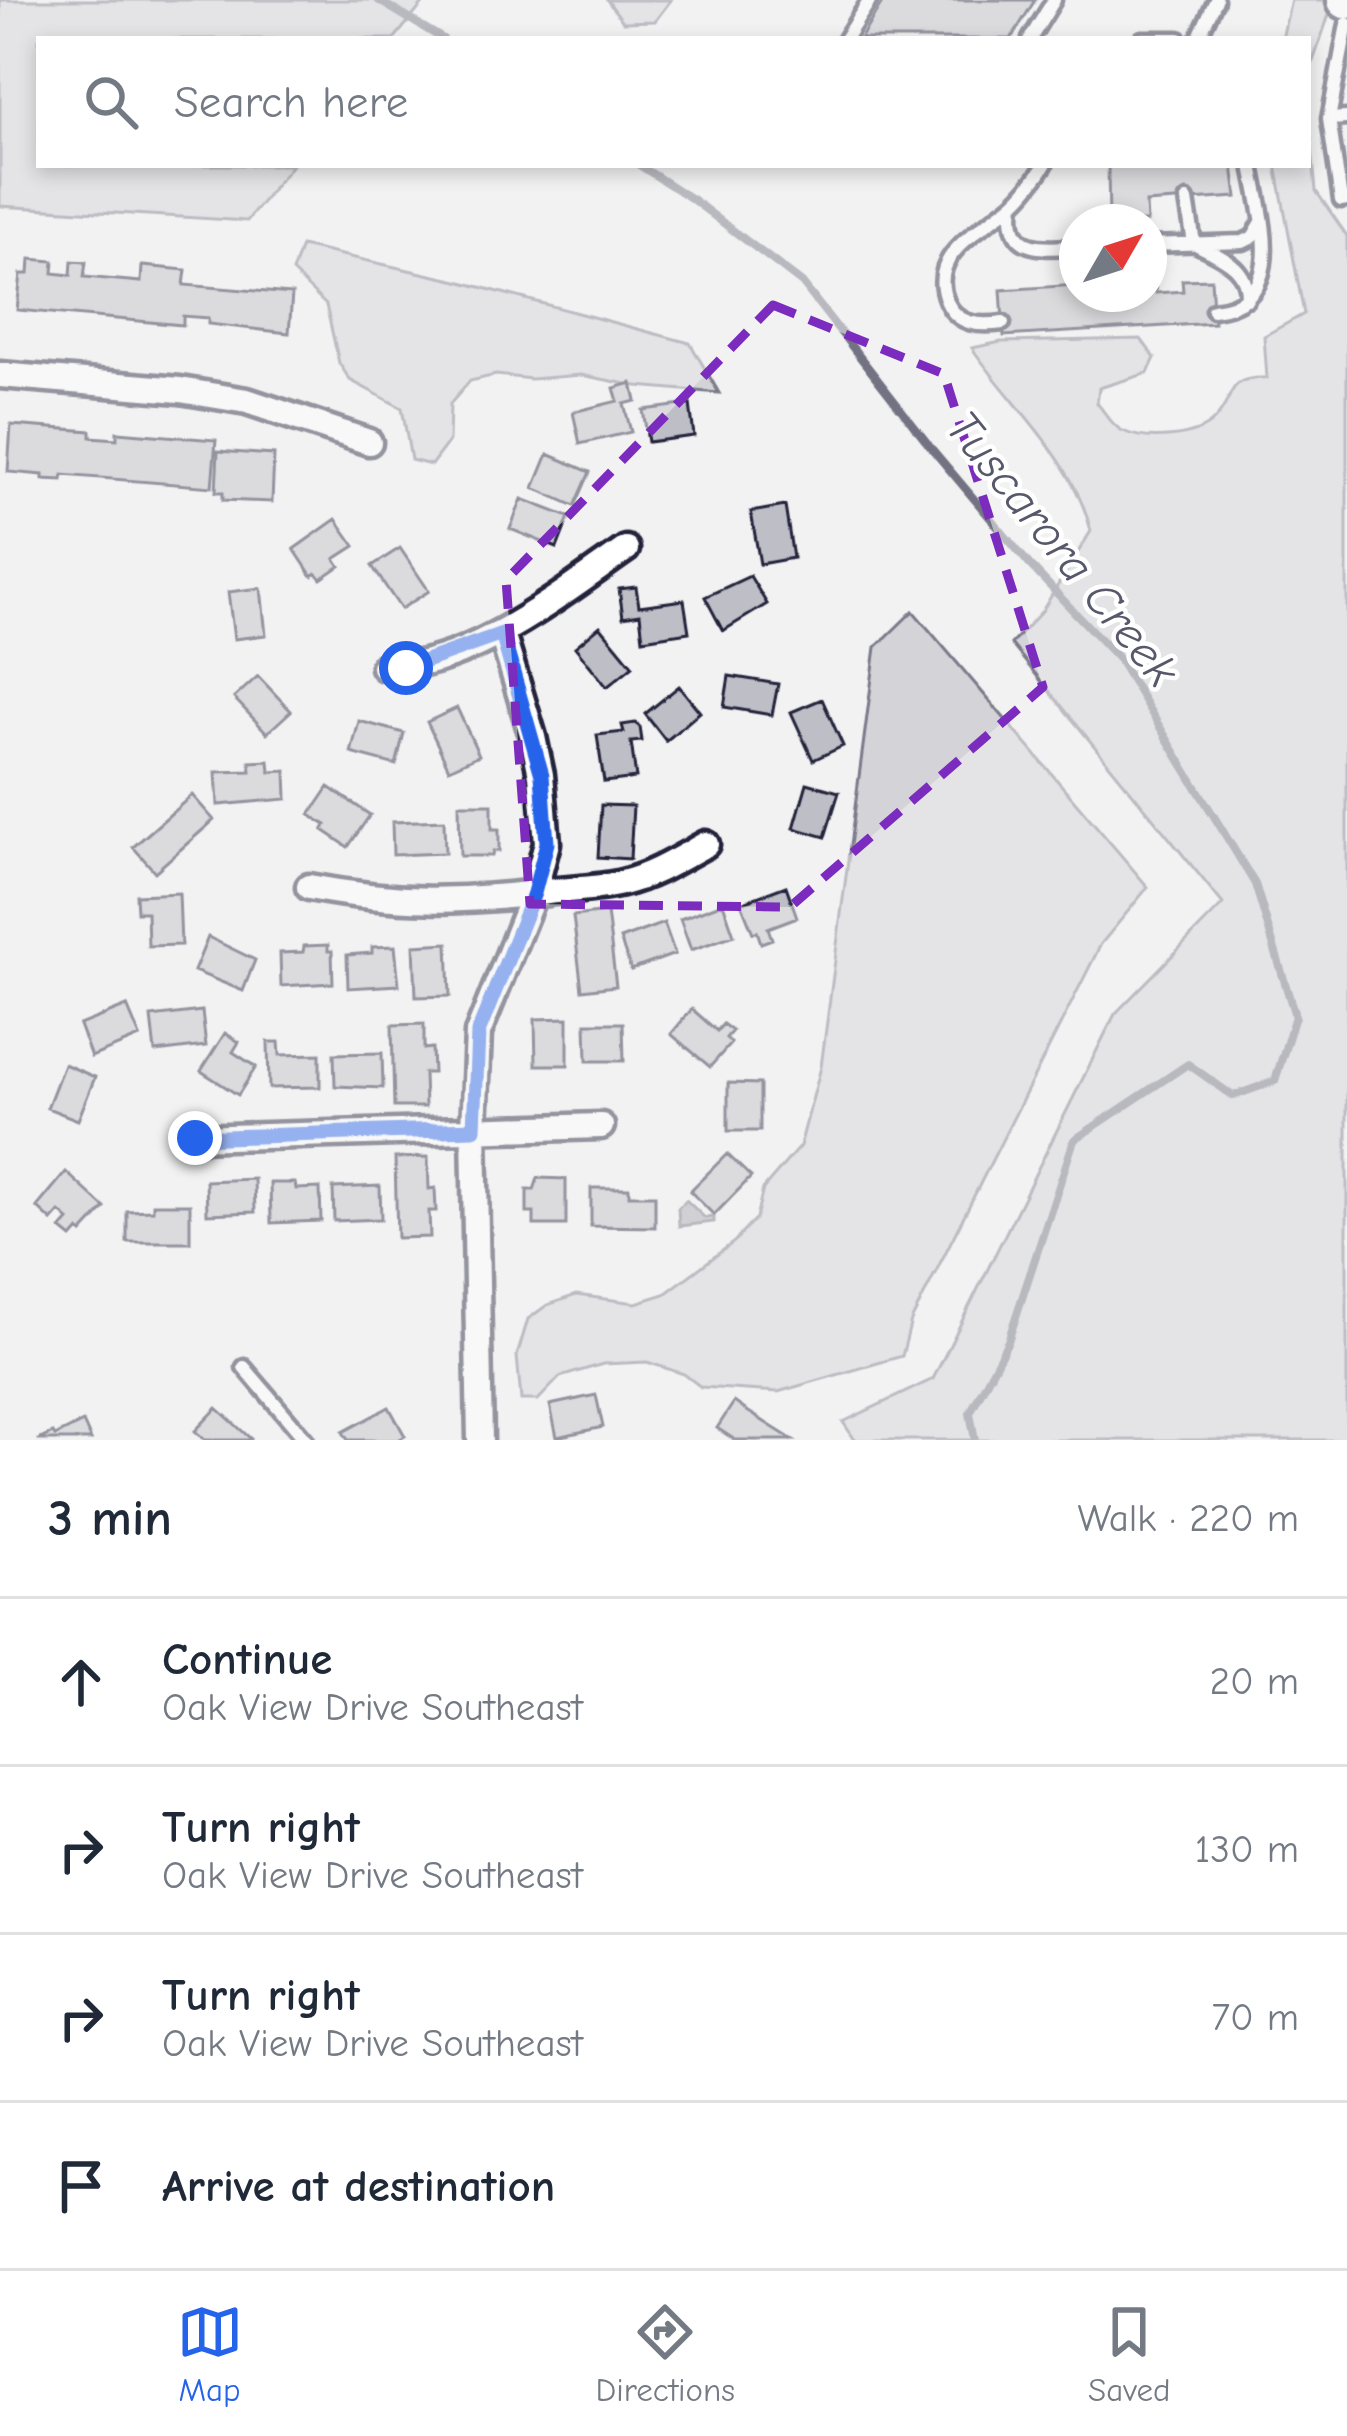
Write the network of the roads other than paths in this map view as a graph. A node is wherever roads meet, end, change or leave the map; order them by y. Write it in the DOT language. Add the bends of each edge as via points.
graph roads {
  1 [pos="870,0"];
  2 [pos="1054,0"];
  3 [pos="1216,0"];
  4 [pos="1347,24"];
  5 [pos="847,36"];
  6 [pos="1032,36"];
  7 [pos="1199,36"];
  8 [pos="1347,118"];
  9 [pos="1329,119"];
  10 [pos="1042,168"];
  11 [pos="1253,168"];
  12 [pos="1186,200"];
  13 [pos="1347,200"];
  14 [pos="1013,203"];
  15 [pos="1262,222"];
  16 [pos="1194,243"];
  17 [pos="1167,244"];
  18 [pos="1059,247"];
  19 [pos="1247,300"];
  20 [pos="1213,310"];
  21 [pos="1004,323"];
  22 [pos="0,375"];
  23 [pos="369,442"];
  24 [pos="626,549"];
  25 [pos="502,634"];
  26 [pos="383,667"];
  27 [pos="706,844"];
  28 [pos="309,886"];
  29 [pos="534,893"];
  30 [pos="602,1126"];
  31 [pos="474,1129"];
  32 [pos="195,1138"];
  33 [pos="244,1366"];
  34 [pos="306,1440"];
  35 [pos="480,1440"];
  1 -- 5 [label="lane"];
  2 -- 6 [label="lane"];
  3 -- 7 [label="lane"];
  4 -- 9 [label="lane"];
  8 -- 9 [label="lane"];
  9 -- 13 [label="lane"];
  10 -- 14 [label="lane"];
  11 -- 15 [label="lane"];
  12 -- 16 [label="lane"];
  14 -- 18 [label="lane" via="1011,221 1024,244"];
  14 -- 21 [label="lane" via="964,238 944,274 951,310 977,326"];
  15 -- 16 [label="lane" via="1243,242"];
  15 -- 19 [label="lane" via="1264,266"];
  16 -- 17 [label="lane"];
  16 -- 19 [label="lane" via="1240,271"];
  19 -- 20 [label="lane"];
  22 -- 23 [label="street" via="248,401"];
  24 -- 25 [label="street"];
  25 -- 26 [label="street" via="406,668"];
  25 -- 29 [label="street" via="542,775 547,843"];
  27 -- 29 [label="street" via="622,884"];
  28 -- 29 [label="street" via="432,903"];
  29 -- 31 [label="street" via="478,1033"];
  30 -- 31 [label="street"];
  31 -- 32 [label="street"];
  31 -- 35 [label="street"];
  33 -- 34 [label="lane"];
}
